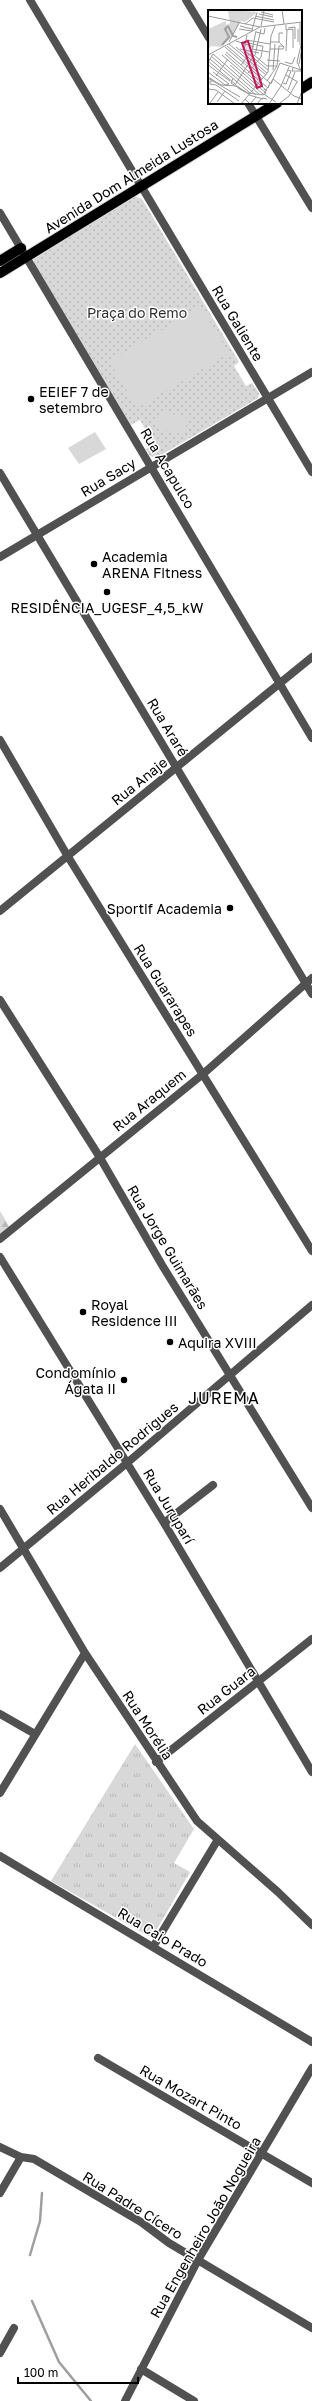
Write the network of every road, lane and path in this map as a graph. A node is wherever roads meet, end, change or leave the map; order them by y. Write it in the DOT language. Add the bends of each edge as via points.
graph roads {
  1 [pos="30,0"];
  2 [pos="186,0"];
  3 [pos="208,36"];
  4 [pos="312,82"];
  5 [pos="302,88"];
  6 [pos="274,104"];
  7 [pos="252,109"];
  8 [pos="138,183"];
  9 [pos="312,208"];
  10 [pos="0,213"];
  11 [pos="24,252"];
  12 [pos="0,261"];
  13 [pos="0,273"];
  14 [pos="312,372"];
  15 [pos="268,398"];
  16 [pos="151,466"];
  17 [pos="312,472"];
  18 [pos="0,474"];
  19 [pos="37,535"];
  20 [pos="0,558"];
  21 [pos="312,657"];
  22 [pos="280,684"];
  23 [pos="312,738"];
  24 [pos="0,740"];
  25 [pos="177,767"];
  26 [pos="67,855"];
  27 [pos="0,911"];
  28 [pos="312,978"];
  29 [pos="305,983"];
  30 [pos="312,994"];
  31 [pos="0,1000"];
  32 [pos="203,1074"];
  33 [pos="99,1156"];
  34 [pos="0,1240"];
  35 [pos="312,1251"];
  36 [pos="0,1256"];
  37 [pos="312,1305"];
  38 [pos="230,1374"];
  39 [pos="127,1463"];
  40 [pos="213,1485"];
  41 [pos="312,1508"];
  42 [pos="0,1509"];
  43 [pos="164,1523"];
  44 [pos="24,1548"];
  45 [pos="0,1568"];
  46 [pos="312,1639"];
  47 [pos="85,1654"];
  48 [pos="258,1682"];
  49 [pos="0,1714"];
  50 [pos="35,1734"];
  51 [pos="156,1762"];
  52 [pos="312,1772"];
  53 [pos="1,1789"];
  54 [pos="217,1841"];
  55 [pos="0,1856"];
  56 [pos="312,1925"];
  57 [pos="153,1947"];
  58 [pos="312,2042"];
  59 [pos="98,2058"];
  60 [pos="312,2068"];
  61 [pos="0,2147"];
  62 [pos="262,2154"];
  63 [pos="21,2157"];
  64 [pos="312,2183"];
  65 [pos="0,2193"];
  66 [pos="198,2260"];
  67 [pos="14,2328"];
  68 [pos="312,2328"];
  69 [pos="0,2353"];
  70 [pos="141,2369"];
  71 [pos="125,2401"];
  72 [pos="194,2401"];
  1 -- 8 [label="street, Rua Galiente"];
  2 -- 3 [label="street"];
  4 -- 5 [label="main road"];
  6 -- 7 [label="main road, Avenida Dom Almeida Lustosa"];
  7 -- 8 [label="main road, Avenida Dom Almeida Lustosa"];
  7 -- 9 [label="street"];
  8 -- 11 [label="main road, Avenida Dom Almeida Lustosa"];
  8 -- 15 [label="street, Rua Galiente"];
  10 -- 11 [label="street, Rua Acapulco"];
  11 -- 12 [label="main road, Avenida Dom Almeida Lustosa"];
  11 -- 13 [label="main road, Avenida Dom Almeida Lustosa"];
  11 -- 16 [label="street, Rua Acapulco"];
  14 -- 15 [label="street, Rua Sacy"];
  15 -- 16 [label="street, Rua Sacy"];
  15 -- 17 [label="street, Rua Galiente"];
  16 -- 19 [label="street, Rua Sacy"];
  16 -- 22 [label="street, Rua Acapulco"];
  18 -- 19 [label="street, Rua Araré"];
  19 -- 20 [label="street, Rua Sacy"];
  19 -- 25 [label="street, Rua Araré"];
  21 -- 22 [label="street, Rua Anaje"];
  22 -- 23 [label="street, Rua Acapulco"];
  22 -- 25 [label="street, Rua Anaje"];
  24 -- 26 [label="street, Rua Guararapes"];
  25 -- 26 [label="street, Rua Anaje"];
  25 -- 29 [label="street, Rua Araré"];
  26 -- 27 [label="street, Rua Anaje"];
  26 -- 32 [label="street, Rua Guararapes"];
  28 -- 29 [label="street, Rua Araquem"];
  29 -- 30 [label="street, Rua Araré"];
  29 -- 32 [label="street, Rua Araquem"];
  31 -- 33 [label="street, Rua Jorge Guimarães"];
  32 -- 33 [label="street, Rua Araquem"];
  32 -- 35 [label="street, Rua Guararapes"];
  33 -- 34 [label="street, Rua Araquem"];
  33 -- 38 [label="street, Rua Jorge Guimarães" via="162,1265"];
  36 -- 39 [label="street, Rua Juruparí"];
  37 -- 38 [label="street, Rua Heribaldo Rodrigues"];
  38 -- 39 [label="street, Rua Heribaldo Rodrigues"];
  38 -- 41 [label="street, Rua Jorge Guimarães"];
  39 -- 43 [label="street, Rua Juruparí"];
  39 -- 44 [label="street, Rua Heribaldo Rodrigues"];
  40 -- 43 [label="street"];
  42 -- 44 [label="street, Rua Morélia"];
  43 -- 48 [label="street, Rua Juruparí"];
  44 -- 45 [label="street, Rua Heribaldo Rodrigues"];
  44 -- 47 [label="street, Rua Morélia"];
  46 -- 48 [label="street, Rua Guara"];
  47 -- 50 [label="street"];
  47 -- 51 [label="street, Rua Morélia"];
  48 -- 51 [label="street, Rua Guara"];
  48 -- 52 [label="street, Rua Juruparí"];
  49 -- 50 [label="street"];
  50 -- 53 [label="street"];
  51 -- 54 [label="street, Rua Morélia" via="197,1821"];
  54 -- 56 [label="street, Rua Morélia" via="278,1892"];
  54 -- 57 [label="street"];
  55 -- 57 [label="street, Rua Caio Prado"];
  57 -- 58 [label="street, Rua Caio Prado"];
  59 -- 62 [label="street, Rua Mozart Pinto"];
  60 -- 62 [label="street, Rua Engenheiro João Nogueira"];
  61 -- 63 [label="street, Rua Padre Cícero"];
  62 -- 64 [label="street, Rua Mozart Pinto"];
  62 -- 66 [label="street, Rua Engenheiro João Nogueira"];
  63 -- 65 [label="street"];
  63 -- 66 [label="street, Rua Padre Cícero" via="34,2159 141,2222"];
  66 -- 68 [label="street, Rua Padre Cícero"];
  66 -- 70 [label="street, Rua Engenheiro João Nogueira"];
  67 -- 69 [label="street"];
  70 -- 71 [label="street, Rua Engenheiro João Nogueira"];
  70 -- 72 [label="street"];
}
